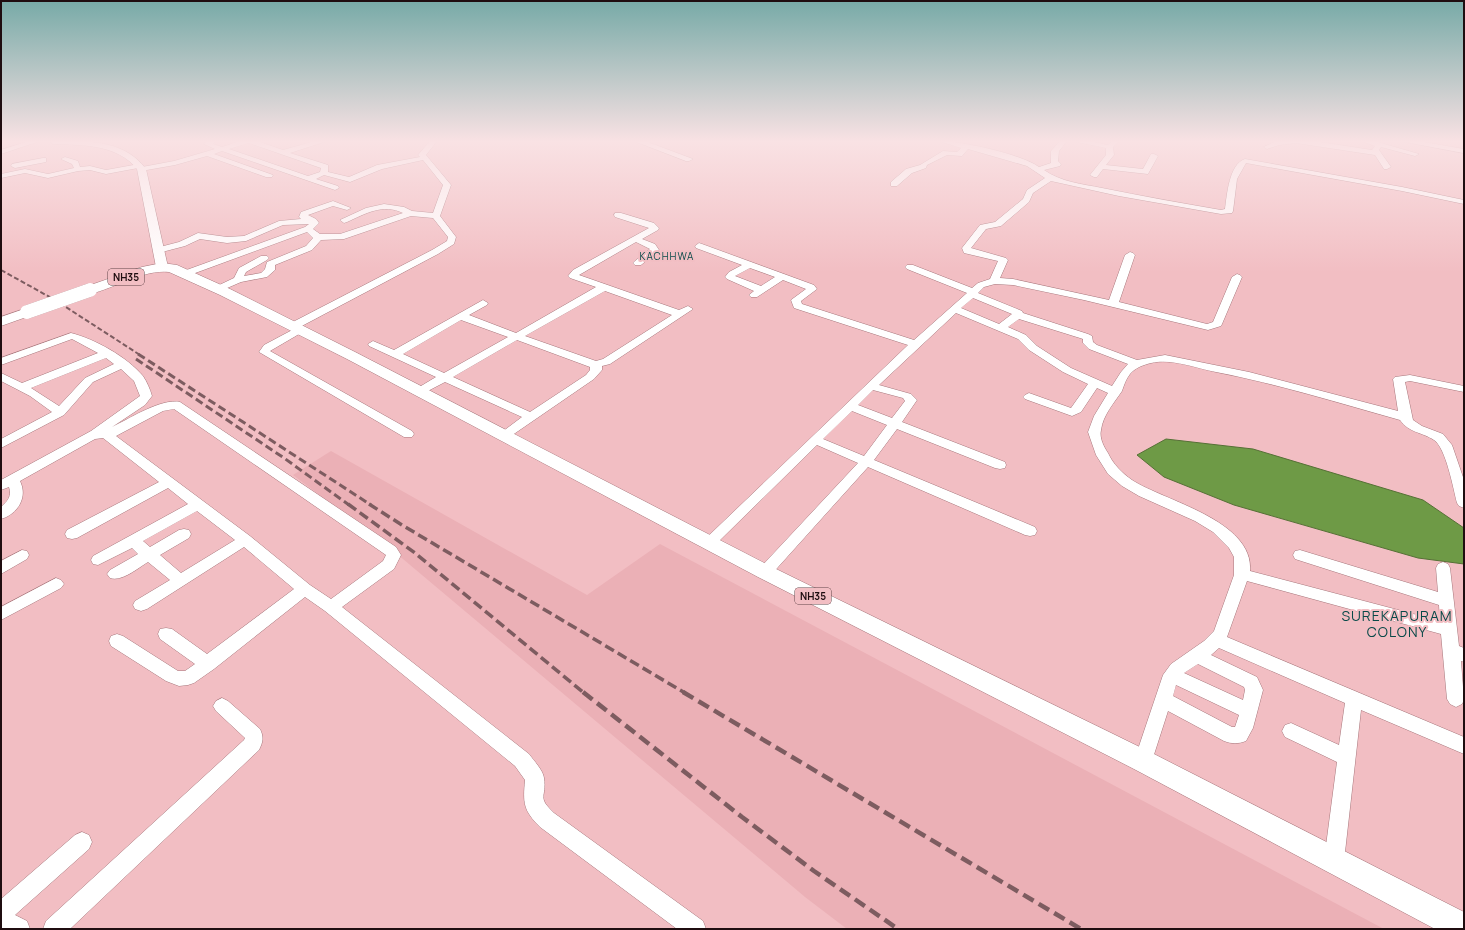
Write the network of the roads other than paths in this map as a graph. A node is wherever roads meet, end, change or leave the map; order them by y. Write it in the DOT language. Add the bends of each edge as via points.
graph roads {
  1 [pos="144,184"];
  2 [pos="324,184"];
  3 [pos="446,184"];
  4 [pos="1041,184"];
  5 [pos="1077,184"];
  6 [pos="1231,184"];
  7 [pos="1377,184"];
  8 [pos="335,188"];
  9 [pos="1464,202"];
  10 [pos="347,208"];
  11 [pos="410,213"];
  12 [pos="618,215"];
  13 [pos="436,216"];
  14 [pos="344,220"];
  15 [pos="313,221"];
  16 [pos="308,229"];
  17 [pos="318,237"];
  18 [pos="635,239"];
  19 [pos="699,246"];
  20 [pos="1130,255"];
  21 [pos="161,258"];
  22 [pos="264,258"];
  23 [pos="638,263"];
  24 [pos="750,264"];
  25 [pos="910,268"];
  26 [pos="184,274"];
  27 [pos="783,276"];
  28 [pos="1237,277"];
  29 [pos="238,280"];
  30 [pos="994,281"];
  31 [pos="604,287"];
  32 [pos="218,289"];
  33 [pos="761,290"];
  34 [pos="973,293"];
  35 [pos="752,296"];
  36 [pos="483,303"];
  37 [pos="1113,304"];
  38 [pos="955,309"];
  39 [pos="1018,314"];
  40 [pos="461,316"];
  41 [pos="1,322"];
  42 [pos="297,328"];
  43 [pos="1000,328"];
  44 [pos="517,336"];
  45 [pos="373,344"];
  46 [pos="916,344"];
  47 [pos="105,354"];
  48 [pos="394,354"];
  49 [pos="1,362"];
  50 [pos="123,364"];
  51 [pos="596,364"];
  52 [pos="1138,364"];
  53 [pos="1,376"];
  54 [pos="444,377"];
  55 [pos="1094,383"];
  56 [pos="871,386"];
  57 [pos="22,387"];
  58 [pos="1464,389"];
  59 [pos="420,391"];
  60 [pos="1115,392"];
  61 [pos="1029,397"];
  62 [pos="850,406"];
  63 [pos="60,412"];
  64 [pos="531,417"];
  65 [pos="1405,417"];
  66 [pos="894,424"];
  67 [pos="408,434"];
  68 [pos="100,435"];
  69 [pos="504,435"];
  70 [pos="815,440"];
  71 [pos="1,444"];
  72 [pos="866,462"];
  73 [pos="1000,465"];
  74 [pos="169,482"];
  75 [pos="7,483"];
  76 [pos="1464,503"];
  77 [pos="198,504"];
  78 [pos="1,514"];
  79 [pos="1030,530"];
  80 [pos="72,534"];
  81 [pos="184,534"];
  82 [pos="246,540"];
  83 [pos="133,541"];
  84 [pos="710,542"];
  85 [pos="22,555"];
  86 [pos="149,555"];
  87 [pos="1300,555"];
  88 [pos="98,560"];
  89 [pos="1,568"];
  90 [pos="1443,568"];
  91 [pos="765,572"];
  92 [pos="115,574"];
  93 [pos="1242,574"];
  94 [pos="180,580"];
  95 [pos="56,584"];
  96 [pos="305,589"];
  97 [pos="1446,601"];
  98 [pos="141,605"];
  99 [pos="331,607"];
  100 [pos="1,614"];
  101 [pos="1449,630"];
  102 [pos="166,634"];
  103 [pos="1216,639"];
  104 [pos="117,641"];
  105 [pos="1457,652"];
  106 [pos="1196,655"];
  107 [pos="208,664"];
  108 [pos="1171,675"];
  109 [pos="1354,699"];
  110 [pos="1456,699"];
  111 [pos="1163,700"];
  112 [pos="222,706"];
  113 [pos="1248,711"];
  114 [pos="1291,731"];
  115 [pos="1464,746"];
  116 [pos="1347,758"];
  117 [pos="1143,761"];
  118 [pos="82,842"];
  119 [pos="1334,861"];
  120 [pos="1,913"];
  121 [pos="1,920"];
  122 [pos="1464,928"];
  123 [pos="19,929"];
  124 [pos="54,929"];
  125 [pos="695,929"];
  1 -- 21 [label="main road"];
  2 -- 8 [label="street"];
  3 -- 13 [label="street"];
  4 -- 30 [label="street" via="998,224 983,227 966,248 969,252 1003,260"];
  5 -- 6 [label="street" via="1126,196 1227,212"];
  7 -- 9 [label="street"];
  10 -- 15 [label="street" via="331,203 303,215"];
  11 -- 13 [label="street"];
  11 -- 14 [label="street" via="400,208 380,205"];
  11 -- 17 [label="street" via="341,237"];
  12 -- 18 [label="street" via="654,226 653,230"];
  13 -- 42 [label="street" via="452,237 451,242"];
  15 -- 16 [label="street" via="316,223"];
  15 -- 21 [label="street" via="282,223 246,238 198,236"];
  16 -- 17 [label="street"];
  16 -- 26 [label="street"];
  17 -- 29 [label="street" via="309,248 270,264 270,270 264,275"];
  18 -- 23 [label="street" via="652,246 655,250"];
  18 -- 31 [label="street" via="573,276"];
  19 -- 24 [label="street"];
  20 -- 37 [label="street"];
  21 -- 26 [label="highway, NH35"];
  21 -- 41 [label="highway, NH35, bridge" via="147,270"];
  22 -- 29 [label="street" via="242,270"];
  24 -- 27 [label="street"];
  24 -- 33 [label="street" via="730,277"];
  25 -- 34 [label="street"];
  26 -- 32 [label="highway, NH35"];
  27 -- 33 [label="street"];
  27 -- 46 [label="street" via="812,288 796,300 798,306"];
  28 -- 37 [label="street" via="1213,326 1197,326"];
  29 -- 32 [label="street"];
  30 -- 34 [label="street" via="986,282"];
  30 -- 37 [label="street" via="1013,282"];
  31 -- 44 [label="street"];
  31 -- 51 [label="street" via="684,311 606,362"];
  32 -- 42 [label="highway, NH35"];
  33 -- 35 [label="street"];
  34 -- 38 [label="street"];
  34 -- 39 [label="street"];
  36 -- 40 [label="street"];
  38 -- 43 [label="street"];
  38 -- 46 [label="street"];
  39 -- 43 [label="street"];
  39 -- 52 [label="street" via="1084,336 1088,338 1088,343 1092,347"];
  40 -- 44 [label="street"];
  40 -- 48 [label="street"];
  42 -- 59 [label="highway, NH35"];
  42 -- 67 [label="street" via="264,352"];
  43 -- 55 [label="street" via="1022,337 1037,351 1072,373"];
  44 -- 51 [label="street"];
  44 -- 54 [label="street"];
  45 -- 48 [label="street"];
  46 -- 56 [label="street"];
  47 -- 49 [label="street" via="82,339 71,336"];
  47 -- 50 [label="street"];
  47 -- 57 [label="street"];
  48 -- 54 [label="street"];
  50 -- 63 [label="street" via="89,380"];
  50 -- 68 [label="street" via="139,380 145,398"];
  51 -- 64 [label="street" via="596,370 590,377"];
  52 -- 60 [label="street" via="1126,371"];
  52 -- 65 [label="street" via="1151,359 1165,358 1249,376"];
  53 -- 57 [label="street"];
  54 -- 59 [label="street"];
  54 -- 64 [label="street"];
  55 -- 60 [label="street"];
  55 -- 61 [label="street" via="1077,409 1072,412"];
  56 -- 62 [label="street"];
  56 -- 66 [label="street" via="907,396 911,400"];
  57 -- 63 [label="street"];
  58 -- 65 [label="street" via="1410,378 1399,379"];
  59 -- 69 [label="highway, NH35"];
  60 -- 93 [label="street" via="1094,433 1105,462 1112,471 1137,489 1196,514 1216,526 1238,549 1242,561"];
  62 -- 66 [label="street"];
  62 -- 70 [label="street"];
  63 -- 71 [label="street"];
  64 -- 69 [label="street"];
  65 -- 76 [label="street" via="1412,426 1438,436 1445,443"];
  66 -- 72 [label="street"];
  66 -- 73 [label="street"];
  68 -- 74 [label="street"];
  68 -- 75 [label="street"];
  68 -- 99 [label="street" via="160,408 176,405 391,551 394,555 389,565"];
  69 -- 84 [label="highway, NH35"];
  70 -- 72 [label="street"];
  70 -- 84 [label="street"];
  72 -- 79 [label="street"];
  72 -- 91 [label="street"];
  74 -- 77 [label="street"];
  74 -- 80 [label="street"];
  75 -- 78 [label="street" via="17,488 18,494 16,500"];
  77 -- 82 [label="street"];
  77 -- 83 [label="street"];
  81 -- 86 [label="street"];
  82 -- 94 [label="street"];
  82 -- 96 [label="street"];
  83 -- 86 [label="street"];
  83 -- 88 [label="street"];
  84 -- 91 [label="highway, NH35"];
  85 -- 89 [label="street"];
  86 -- 92 [label="street"];
  86 -- 94 [label="street"];
  87 -- 97 [label="street"];
  90 -- 97 [label="street"];
  91 -- 117 [label="highway, NH35"];
  93 -- 101 [label="street"];
  93 -- 103 [label="street" via="1223,627"];
  94 -- 98 [label="street"];
  95 -- 100 [label="street"];
  96 -- 99 [label="street"];
  96 -- 107 [label="street"];
  97 -- 101 [label="street"];
  99 -- 125 [label="street" via="522,760 535,778 533,800 546,820"];
  101 -- 105 [label="street"];
  102 -- 107 [label="street"];
  103 -- 106 [label="street" via="1213,644"];
  103 -- 109 [label="street"];
  104 -- 107 [label="street" via="179,679 188,678"];
  105 -- 110 [label="street"];
  106 -- 108 [label="street" via="1180,665"];
  106 -- 113 [label="street" via="1251,682 1254,690"];
  108 -- 111 [label="street"];
  108 -- 113 [label="street"];
  109 -- 115 [label="street"];
  109 -- 116 [label="street"];
  111 -- 113 [label="street" via="1236,736 1240,735 1244,728"];
  111 -- 117 [label="street"];
  112 -- 124 [label="street" via="254,735 253,744"];
  114 -- 116 [label="street"];
  116 -- 119 [label="street"];
  117 -- 119 [label="highway, NH35"];
  118 -- 120 [label="street"];
  119 -- 122 [label="highway, NH35"];
  121 -- 123 [label="street"];
}
